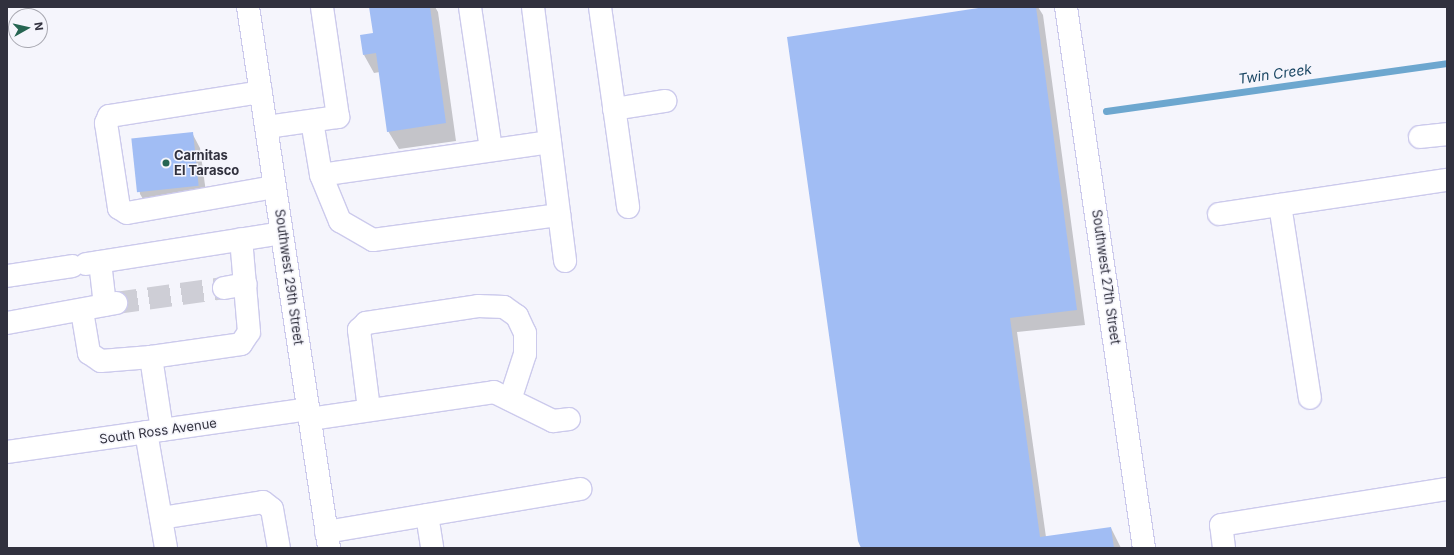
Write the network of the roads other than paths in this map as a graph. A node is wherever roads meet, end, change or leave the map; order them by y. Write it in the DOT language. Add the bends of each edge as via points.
graph roads {
  1 [pos="248,7"];
  2 [pos="322,7"];
  3 [pos="470,7"];
  4 [pos="533,7"];
  5 [pos="600,7"];
  6 [pos="1066,7"];
  7 [pos="261,92"];
  8 [pos="665,101"];
  9 [pos="614,109"];
  10 [pos="312,121"];
  11 [pos="266,127"];
  12 [pos="1447,134"];
  13 [pos="1420,137"];
  14 [pos="550,142"];
  15 [pos="491,149"];
  16 [pos="321,175"];
  17 [pos="1447,180"];
  18 [pos="275,187"];
  19 [pos="1280,205"];
  20 [pos="628,206"];
  21 [pos="1219,214"];
  22 [pos="559,215"];
  23 [pos="282,233"];
  24 [pos="241,239"];
  25 [pos="565,261"];
  26 [pos="86,264"];
  27 [pos="7,276"];
  28 [pos="246,284"];
  29 [pos="224,288"];
  30 [pos="82,311"];
  31 [pos="7,323"];
  32 [pos="150,357"];
  33 [pos="1310,398"];
  34 [pos="510,400"];
  35 [pos="369,409"];
  36 [pos="309,414"];
  37 [pos="570,419"];
  38 [pos="154,431"];
  39 [pos="7,452"];
  40 [pos="1447,488"];
  41 [pos="580,489"];
  42 [pos="427,515"];
  43 [pos="161,518"];
  44 [pos="327,540"];
  45 [pos="166,548"];
  46 [pos="279,548"];
  47 [pos="432,548"];
  48 [pos="1144,548"];
  49 [pos="1224,548"];
  1 -- 7 [label="street, Southwest 29th Street"];
  2 -- 10 [label="street" via="338,117"];
  3 -- 15 [label="street"];
  4 -- 14 [label="street"];
  5 -- 9 [label="street"];
  6 -- 48 [label="street, Southwest 27th Street"];
  7 -- 11 [label="street, Southwest 29th Street"];
  7 -- 18 [label="street" via="109,116 106,122 119,208 127,213"];
  8 -- 9 [label="street"];
  9 -- 20 [label="street"];
  10 -- 11 [label="street"];
  10 -- 16 [label="street"];
  11 -- 18 [label="street, Southwest 29th Street"];
  12 -- 13 [label="street"];
  14 -- 15 [label="street"];
  14 -- 22 [label="street"];
  15 -- 16 [label="street"];
  16 -- 22 [label="street" via="340,221 373,240"];
  17 -- 19 [label="street"];
  18 -- 23 [label="street, Southwest 29th Street"];
  19 -- 21 [label="street"];
  19 -- 33 [label="street"];
  22 -- 25 [label="street"];
  23 -- 24 [label="street"];
  23 -- 36 [label="street, Southwest 29th Street"];
  24 -- 26 [label="street"];
  24 -- 28 [label="street"];
  26 -- 27 [label="street"];
  26 -- 30 [label="street" via="110,304"];
  28 -- 29 [label="street"];
  28 -- 32 [label="street" via="249,332 241,344"];
  30 -- 31 [label="street"];
  30 -- 32 [label="street" via="89,353 101,361"];
  32 -- 38 [label="street"];
  34 -- 35 [label="street, South Ross Avenue" via="494,392"];
  34 -- 35 [label="street" via="525,354 525,333 517,316 504,307 478,306 366,323 359,330"];
  34 -- 37 [label="street, South Ross Avenue" via="553,422"];
  35 -- 36 [label="street, South Ross Avenue"];
  36 -- 38 [label="street, South Ross Avenue"];
  36 -- 44 [label="street, Southwest 29th Street"];
  38 -- 39 [label="street, South Ross Avenue"];
  38 -- 43 [label="street"];
  40 -- 49 [label="street" via="1221,525"];
  41 -- 42 [label="street"];
  42 -- 44 [label="street"];
  42 -- 47 [label="street"];
  43 -- 45 [label="street"];
  43 -- 46 [label="street" via="263,502 272,509"];
}
